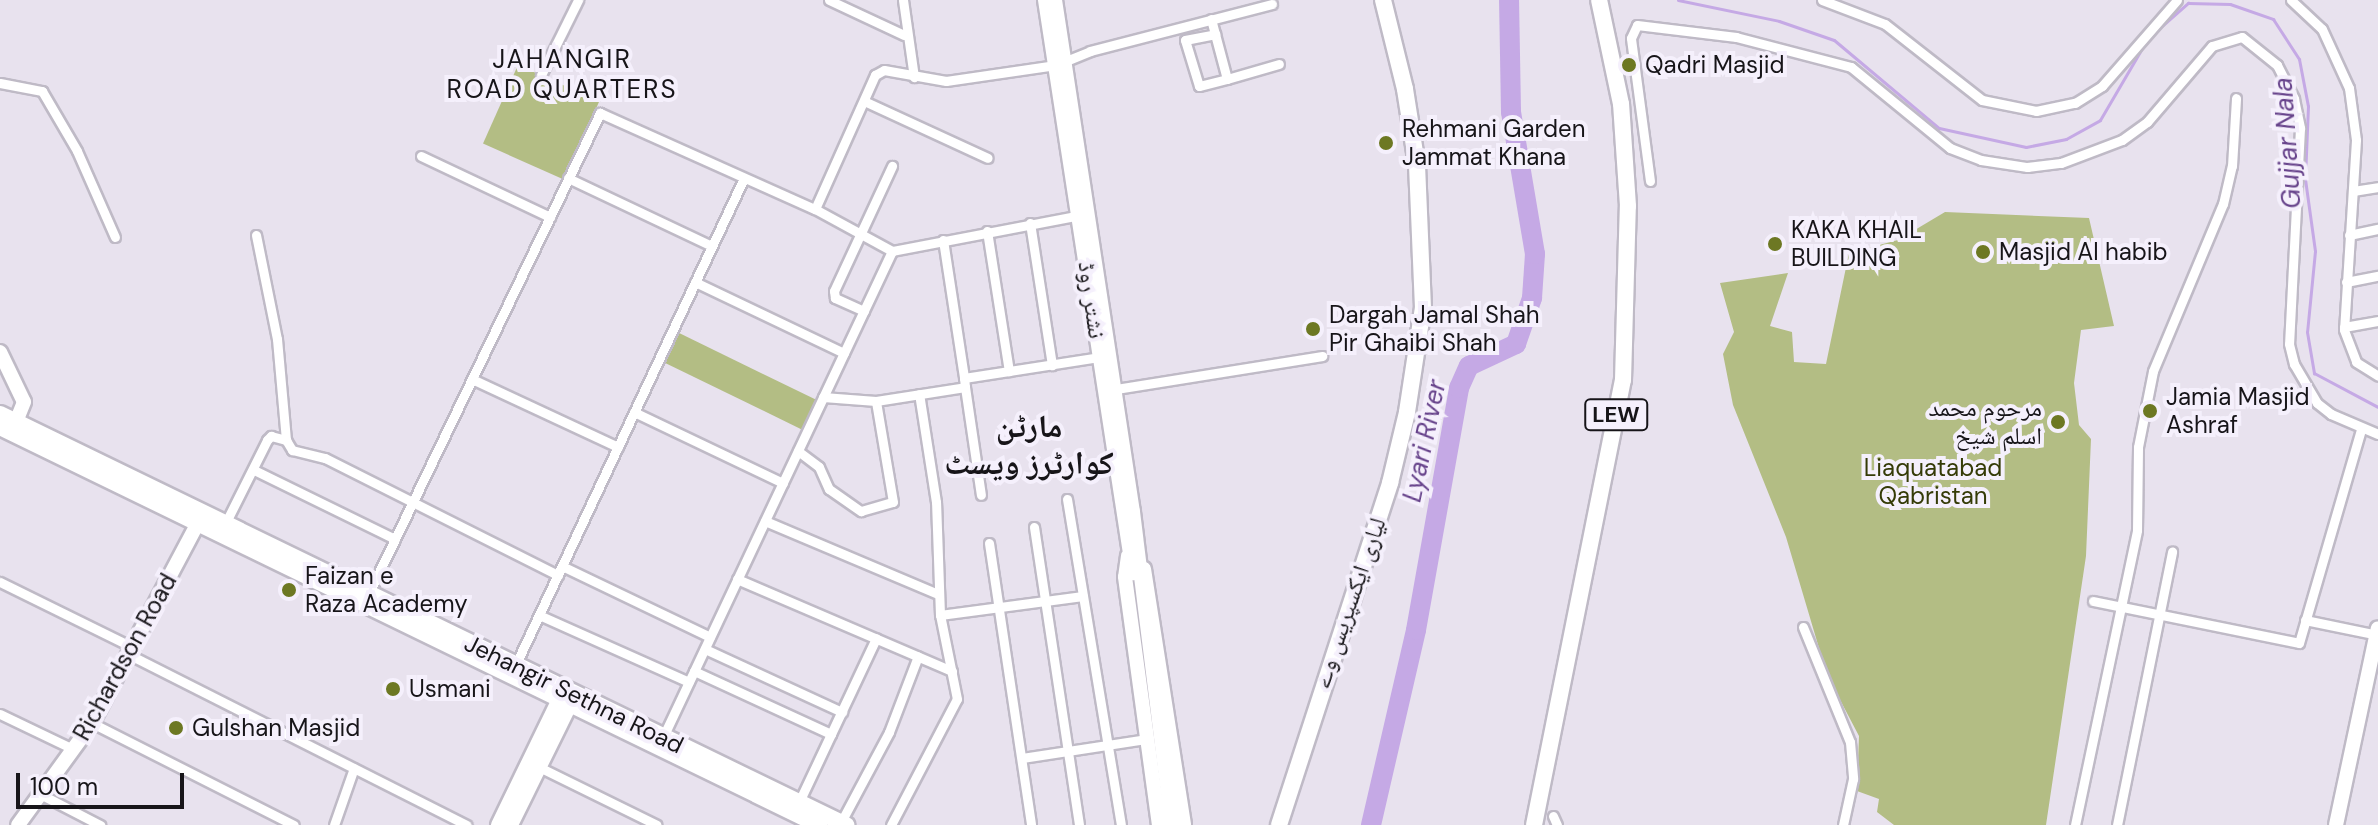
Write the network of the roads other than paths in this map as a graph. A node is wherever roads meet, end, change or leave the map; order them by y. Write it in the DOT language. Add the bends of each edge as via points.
graph roads {
  1 [pos="578,0"];
  2 [pos="829,0"];
  3 [pos="903,0"];
  4 [pos="1045,0"];
  5 [pos="1055,0"];
  6 [pos="1383,0"];
  7 [pos="1599,0"];
  8 [pos="1822,0"];
  9 [pos="2177,0"];
  10 [pos="2291,0"];
  11 [pos="1272,4"];
  12 [pos="1211,19"];
  13 [pos="1215,34"];
  14 [pos="904,35"];
  15 [pos="1061,63"];
  16 [pos="1279,64"];
  17 [pos="541,75"];
  18 [pos="914,77"];
  19 [pos="1227,79"];
  20 [pos="0,83"];
  21 [pos="2236,98"];
  22 [pos="864,101"];
  23 [pos="421,156"];
  24 [pos="988,158"];
  25 [pos="892,166"];
  26 [pos="568,178"];
  27 [pos="744,178"];
  28 [pos="1650,181"];
  29 [pos="2378,187"];
  30 [pos="2353,191"];
  31 [pos="815,209"];
  32 [pos="1080,215"];
  33 [pos="550,217"];
  34 [pos="1030,223"];
  35 [pos="2378,229"];
  36 [pos="987,231"];
  37 [pos="861,234"];
  38 [pos="256,235"];
  39 [pos="2349,235"];
  40 [pos="115,237"];
  41 [pos="943,240"];
  42 [pos="712,246"];
  43 [pos="892,251"];
  44 [pos="2378,276"];
  45 [pos="695,282"];
  46 [pos="2346,282"];
  47 [pos="864,311"];
  48 [pos="2378,321"];
  49 [pos="2344,327"];
  50 [pos="0,352"];
  51 [pos="844,353"];
  52 [pos="1322,356"];
  53 [pos="1100,357"];
  54 [pos="2378,364"];
  55 [pos="1052,365"];
  56 [pos="2363,368"];
  57 [pos="1009,371"];
  58 [pos="2378,376"];
  59 [pos="472,379"];
  60 [pos="964,383"];
  61 [pos="1116,389"];
  62 [pos="919,394"];
  63 [pos="823,397"];
  64 [pos="876,401"];
  65 [pos="634,412"];
  66 [pos="0,414"];
  67 [pos="8,424"];
  68 [pos="2361,429"];
  69 [pos="2378,434"];
  70 [pos="286,440"];
  71 [pos="618,447"];
  72 [pos="798,451"];
  73 [pos="254,470"];
  74 [pos="783,483"];
  75 [pos="981,495"];
  76 [pos="1067,499"];
  77 [pos="411,504"];
  78 [pos="765,521"];
  79 [pos="225,524"];
  80 [pos="197,525"];
  81 [pos="1034,527"];
  82 [pos="395,539"];
  83 [pos="989,543"];
  84 [pos="2172,551"];
  85 [pos="1131,557"];
  86 [pos="560,570"];
  87 [pos="737,579"];
  88 [pos="0,582"];
  89 [pos="938,594"];
  90 [pos="368,595"];
  91 [pos="1083,596"];
  92 [pos="1046,601"];
  93 [pos="2093,601"];
  94 [pos="1000,607"];
  95 [pos="2122,609"];
  96 [pos="539,615"];
  97 [pos="940,615"];
  98 [pos="2161,617"];
  99 [pos="2305,620"];
  100 [pos="1803,627"];
  101 [pos="2377,632"];
  102 [pos="710,637"];
  103 [pos="876,638"];
  104 [pos="705,649"];
  105 [pos="132,651"];
  106 [pos="918,656"];
  107 [pos="515,666"];
  108 [pos="694,671"];
  109 [pos="952,671"];
  110 [pos="689,682"];
  111 [pos="567,697"];
  112 [pos="842,712"];
  113 [pos="0,714"];
  114 [pos="92,723"];
  115 [pos="831,734"];
  116 [pos="663,737"];
  117 [pos="1146,739"];
  118 [pos="1105,745"];
  119 [pos="73,749"];
  120 [pos="1068,750"];
  121 [pos="1022,758"];
  122 [pos="539,767"];
  123 [pos="354,768"];
  124 [pos="40,794"];
  125 [pos="799,802"];
  126 [pos="844,824"];
  127 [pos="18,825"];
  128 [pos="100,825"];
  129 [pos="294,825"];
  130 [pos="334,825"];
  131 [pos="467,825"];
  132 [pos="498,825"];
  133 [pos="511,825"];
  134 [pos="657,825"];
  135 [pos="819,825"];
  136 [pos="891,825"];
  137 [pos="1031,825"];
  138 [pos="1079,825"];
  139 [pos="1121,825"];
  140 [pos="1159,825"];
  141 [pos="1172,825"];
  142 [pos="1184,825"];
  143 [pos="1279,825"];
  144 [pos="1534,825"];
  145 [pos="1843,825"];
  146 [pos="2075,825"];
  147 [pos="2117,825"];
  148 [pos="2336,825"];
  1 -- 17 [label="street"];
  2 -- 14 [label="street"];
  3 -- 14 [label="street"];
  4 -- 15 [label="street, نشتر روڈ"];
  5 -- 15 [label="street, نشتر روڈ"];
  6 -- 143 [label="highway, لیاری ایکسپریس وے" via="1417,165 1423,308 1390,483"];
  7 -- 144 [label="highway, LEW" via="1621,104 1628,206 1623,380"];
  8 -- 9 [label="street" via="1885,24 1982,100 2036,111 2075,103 2102,86"];
  10 -- 30 [label="street" via="2322,29 2345,74 2356,126"];
  11 -- 12 [label="street"];
  12 -- 13 [label="street"];
  12 -- 15 [label="street"];
  13 -- 19 [label="street"];
  13 -- 19 [label="street" via="1185,40 1199,86"];
  14 -- 18 [label="street"];
  15 -- 18 [label="street" via="946,81"];
  15 -- 32 [label="street, نشتر روڈ"];
  15 -- 61 [label="street, نشتر روڈ"];
  16 -- 19 [label="street"];
  18 -- 22 [label="street" via="884,70 875,75"];
  20 -- 40 [label="street" via="42,91 77,151"];
  21 -- 95 [label="street" via="2232,166 2223,204 2153,371 2138,447 2137,530"];
  22 -- 24 [label="street"];
  22 -- 31 [label="street"];
  23 -- 33 [label="street"];
  25 -- 37 [label="street"];
  26 -- 27 [label="street" via="600,113"];
  26 -- 33 [label="street"];
  26 -- 42 [label="street"];
  27 -- 31 [label="street"];
  27 -- 42 [label="street"];
  28 -- 68 [label="street" via="1631,38 1637,25 1750,40 1851,67 1950,148 1981,160 2027,167 2061,163 2122,140 2147,122 2212,46 2242,37 2277,65 2294,99 2300,128 2289,344 2294,364 2317,403"];
  29 -- 30 [label="street"];
  30 -- 39 [label="street"];
  31 -- 37 [label="street"];
  32 -- 34 [label="street"];
  32 -- 53 [label="street, نشتر روڈ"];
  33 -- 59 [label="street"];
  34 -- 36 [label="street"];
  34 -- 55 [label="street"];
  35 -- 39 [label="street"];
  36 -- 41 [label="street"];
  36 -- 57 [label="street"];
  37 -- 43 [label="street"];
  37 -- 47 [label="street" via="834,295"];
  38 -- 70 [label="street" via="277,339"];
  39 -- 46 [label="street"];
  41 -- 43 [label="street"];
  41 -- 60 [label="street"];
  42 -- 45 [label="street"];
  43 -- 47 [label="street"];
  44 -- 46 [label="street"];
  45 -- 51 [label="street"];
  45 -- 65 [label="street"];
  46 -- 49 [label="street"];
  47 -- 51 [label="street"];
  48 -- 49 [label="street"];
  49 -- 56 [label="street" via="2350,352"];
  50 -- 67 [label="street" via="24,402"];
  51 -- 63 [label="street"];
  52 -- 61 [label="street"];
  53 -- 55 [label="street"];
  53 -- 85 [label="street, نشتر روڈ"];
  54 -- 56 [label="street"];
  55 -- 57 [label="street"];
  56 -- 58 [label="street"];
  57 -- 60 [label="street"];
  59 -- 71 [label="street"];
  59 -- 77 [label="street"];
  60 -- 62 [label="street"];
  60 -- 75 [label="street"];
  61 -- 85 [label="street, نشتر روڈ"];
  62 -- 64 [label="street"];
  62 -- 89 [label="street" via="936,502"];
  63 -- 64 [label="street"];
  63 -- 72 [label="street"];
  64 -- 72 [label="street" via="893,502 861,511 829,489 819,467"];
  65 -- 71 [label="street"];
  65 -- 74 [label="street"];
  66 -- 67 [label="highway, Jehangir Sethna Road"];
  67 -- 79 [label="highway, Jehangir Sethna Road"];
  67 -- 80 [label="highway, Jehangir Sethna Road"];
  68 -- 69 [label="street"];
  68 -- 99 [label="street"];
  70 -- 73 [label="street" via="271,436"];
  70 -- 77 [label="street" via="292,450 325,458"];
  71 -- 86 [label="street"];
  72 -- 74 [label="street"];
  73 -- 79 [label="street"];
  73 -- 82 [label="street"];
  74 -- 78 [label="street"];
  76 -- 91 [label="street"];
  77 -- 82 [label="street"];
  77 -- 86 [label="street"];
  78 -- 87 [label="street"];
  78 -- 89 [label="street"];
  79 -- 90 [label="highway, Jehangir Sethna Road"];
  80 -- 105 [label="street, Richardson Road"];
  80 -- 111 [label="highway, Jehangir Sethna Road"];
  81 -- 92 [label="street"];
  82 -- 90 [label="street"];
  83 -- 94 [label="street"];
  84 -- 98 [label="street"];
  85 -- 117 [label="street, نشتر روڈ"];
  85 -- 141 [label="street, نشتر روڈ"];
  85 -- 142 [label="street, نشتر روڈ" via="1149,585"];
  86 -- 96 [label="street"];
  86 -- 102 [label="street"];
  87 -- 102 [label="street"];
  87 -- 103 [label="street"];
  88 -- 105 [label="street"];
  89 -- 97 [label="street"];
  90 -- 107 [label="highway, Jehangir Sethna Road"];
  91 -- 92 [label="street"];
  91 -- 118 [label="street"];
  92 -- 94 [label="street"];
  92 -- 120 [label="street"];
  93 -- 95 [label="street"];
  94 -- 97 [label="street"];
  94 -- 121 [label="street"];
  95 -- 98 [label="street"];
  95 -- 146 [label="street"];
  96 -- 107 [label="street"];
  96 -- 110 [label="street"];
  97 -- 109 [label="street"];
  98 -- 99 [label="street" via="2299,643"];
  98 -- 147 [label="street"];
  99 -- 101 [label="street"];
  100 -- 145 [label="street" via="1850,742 1853,779"];
  101 -- 148 [label="street"];
  102 -- 104 [label="street"];
  103 -- 106 [label="street"];
  103 -- 112 [label="street"];
  104 -- 108 [label="street"];
  104 -- 112 [label="street"];
  105 -- 114 [label="street, Richardson Road"];
  105 -- 123 [label="street"];
  106 -- 109 [label="street"];
  106 -- 126 [label="street" via="889,732"];
  107 -- 111 [label="highway, Jehangir Sethna Road"];
  108 -- 110 [label="street"];
  108 -- 115 [label="street"];
  109 -- 136 [label="street" via="957,699"];
  110 -- 116 [label="street"];
  111 -- 116 [label="highway, Jehangir Sethna Road"];
  111 -- 122 [label="street"];
  111 -- 132 [label="street"];
  111 -- 135 [label="highway, Jehangir Sethna Road"];
  112 -- 115 [label="street"];
  113 -- 119 [label="street"];
  114 -- 119 [label="street, Richardson Road"];
  114 -- 129 [label="street"];
  115 -- 125 [label="street"];
  116 -- 125 [label="highway, Jehangir Sethna Road"];
  117 -- 118 [label="street"];
  117 -- 140 [label="street, نشتر روڈ"];
  118 -- 120 [label="street"];
  118 -- 139 [label="street"];
  119 -- 124 [label="street, Richardson Road"];
  120 -- 121 [label="street"];
  120 -- 138 [label="street"];
  121 -- 137 [label="street"];
  122 -- 133 [label="street"];
  122 -- 134 [label="street"];
  123 -- 130 [label="street"];
  123 -- 131 [label="street"];
  124 -- 127 [label="street, Richardson Road"];
  124 -- 128 [label="street"];
  125 -- 126 [label="highway, Jehangir Sethna Road"];
}
